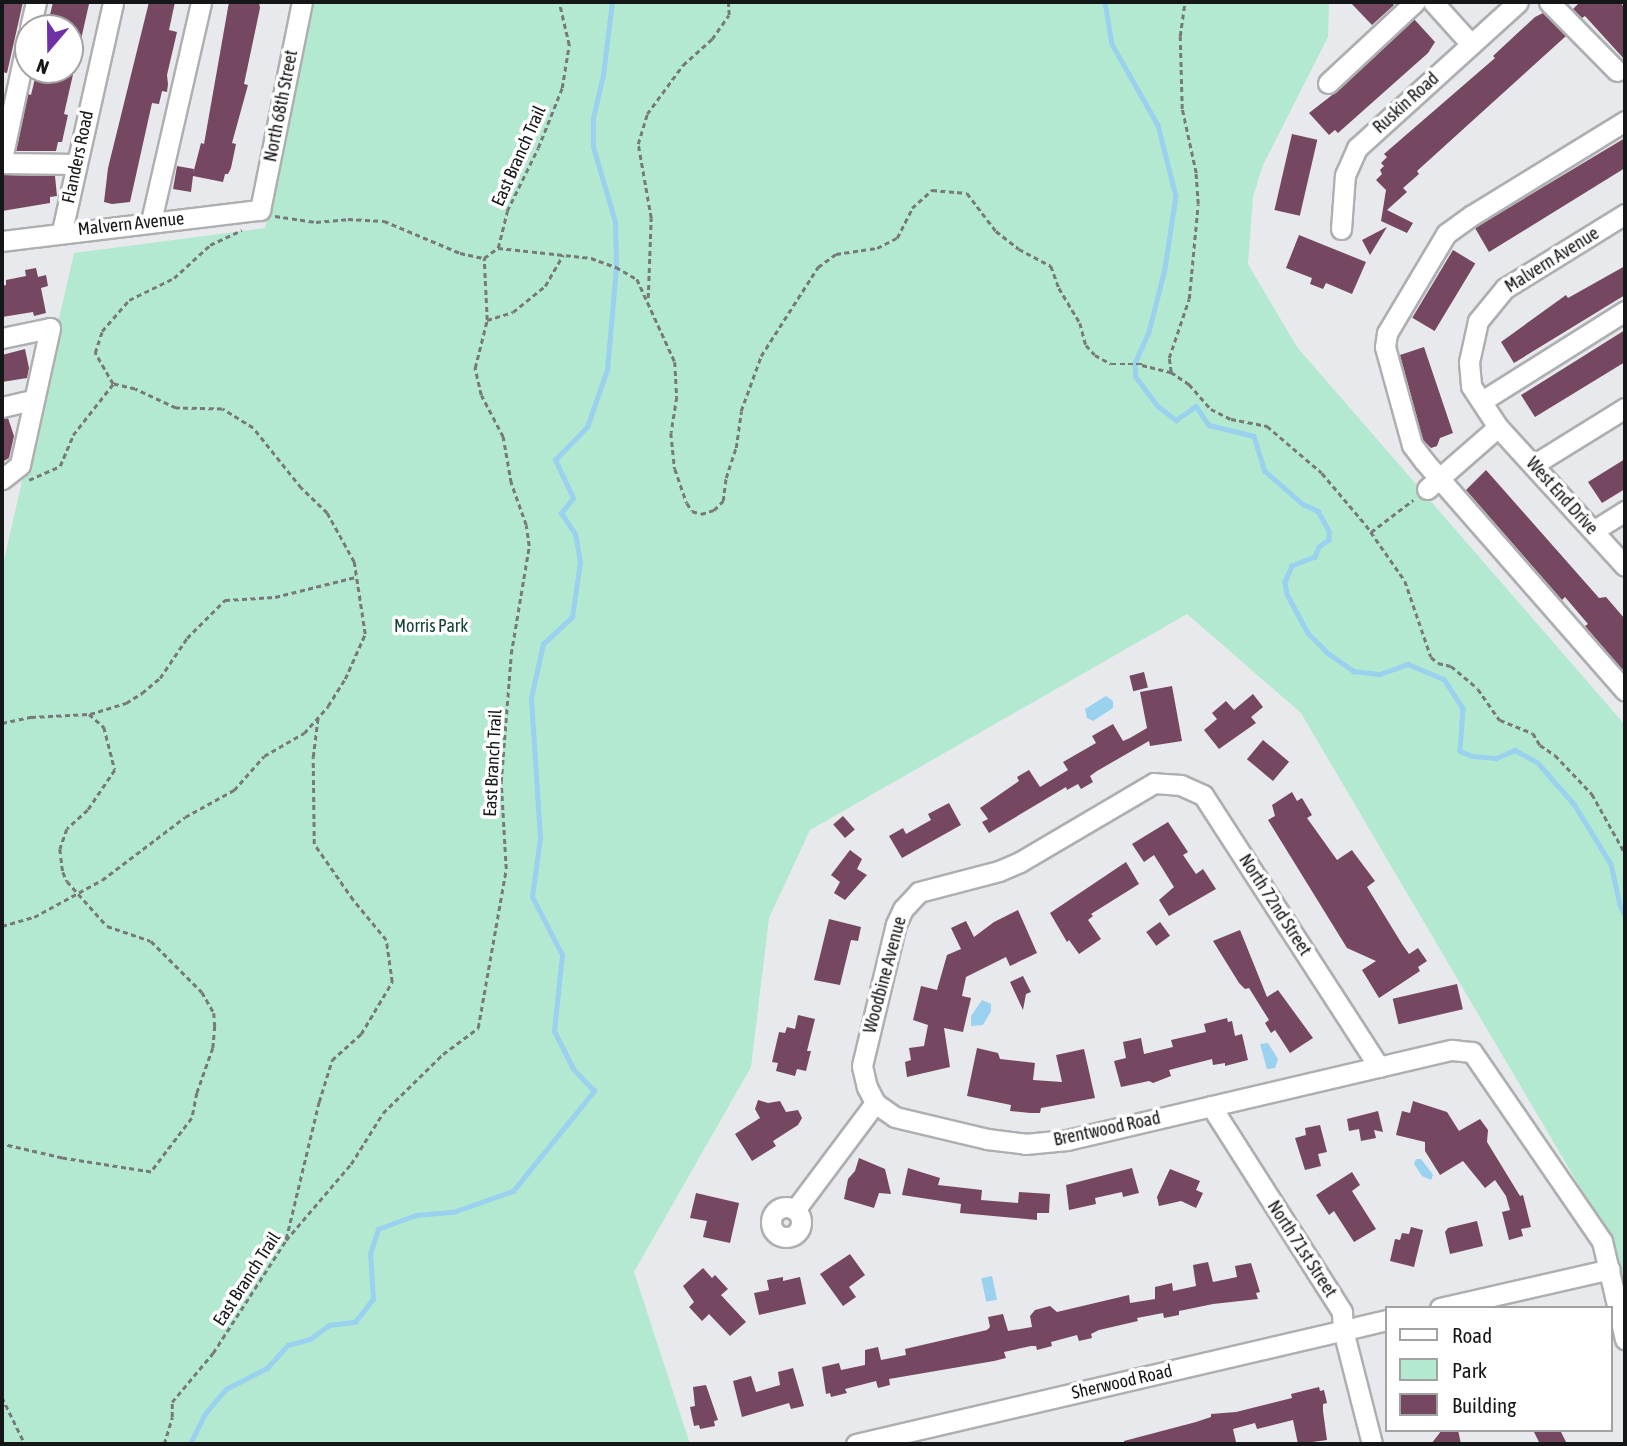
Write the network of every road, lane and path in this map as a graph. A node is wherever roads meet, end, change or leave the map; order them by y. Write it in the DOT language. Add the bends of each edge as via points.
graph roads {
  1 [pos="113,2"];
  2 [pos="201,2"];
  3 [pos="302,2"];
  4 [pos="559,2"];
  5 [pos="728,2"];
  6 [pos="1185,2"];
  7 [pos="1415,2"];
  8 [pos="1433,2"];
  9 [pos="1518,2"];
  10 [pos="1549,2"];
  11 [pos="1471,44"];
  12 [pos="1617,71"];
  13 [pos="1328,83"];
  14 [pos="18,84"];
  15 [pos="1625,121"];
  16 [pos="2,161"];
  17 [pos="76,164"];
  18 [pos="1625,214"];
  19 [pos="261,217"];
  20 [pos="151,221"];
  21 [pos="1341,229"];
  22 [pos="62,231"];
  23 [pos="2,241"];
  24 [pos="498,248"];
  25 [pos="563,254"];
  26 [pos="484,258"];
  27 [pos="648,304"];
  28 [pos="1625,311"];
  29 [pos="486,320"];
  30 [pos="2,338"];
  31 [pos="1143,364"];
  32 [pos="1136,365"];
  33 [pos="1171,372"];
  34 [pos="113,384"];
  35 [pos="33,400"];
  36 [pos="1482,401"];
  37 [pos="2,407"];
  38 [pos="1625,408"];
  39 [pos="1498,427"];
  40 [pos="1534,465"];
  41 [pos="2,479"];
  42 [pos="33,479"];
  43 [pos="1433,483"];
  44 [pos="1625,511"];
  45 [pos="1593,531"];
  46 [pos="1371,532"];
  47 [pos="1625,566"];
  48 [pos="356,577"];
  49 [pos="1625,691"];
  50 [pos="89,714"];
  51 [pos="318,717"];
  52 [pos="2,723"];
  53 [pos="1145,787"];
  54 [pos="1625,853"];
  55 [pos="79,893"];
  56 [pos="2,926"];
  57 [pos="1379,1067"];
  58 [pos="875,1103"];
  59 [pos="1211,1106"];
  60 [pos="2,1144"];
  61 [pos="795,1210"];
  62 [pos="286,1240"];
  63 [pos="1610,1269"];
  64 [pos="1449,1306"];
  65 [pos="1386,1320"];
  66 [pos="1343,1330"];
  67 [pos="1625,1339"];
  68 [pos="2,1397"];
  69 [pos="25,1444"];
  70 [pos="164,1444"];
  71 [pos="856,1444"];
  72 [pos="1372,1444"];
  1 -- 17 [label="street, Flanders Road"];
  2 -- 20 [label="street"];
  3 -- 19 [label="street, North 68th Street"];
  4 -- 24 [label="path, East Branch Trail" via="569,45 562,88 507,211"];
  5 -- 27 [label="path" via="729,15 712,39 683,65 647,114 638,144 651,218"];
  6 -- 33 [label="path" via="1180,36 1182,109 1198,204 1189,299 1169,358"];
  7 -- 13 [label="street"];
  8 -- 11 [label="street"];
  9 -- 11 [label="street, Ruskin Road"];
  10 -- 12 [label="street"];
  11 -- 21 [label="street, Ruskin Road" via="1357,148 1345,175"];
  14 -- 16 [label="street"];
  15 -- 43 [label="street" via="1446,234 1387,333 1387,360 1412,445"];
  16 -- 17 [label="street"];
  17 -- 22 [label="street, Flanders Road"];
  18 -- 36 [label="street, Malvern Avenue" via="1505,288 1490,303 1478,321 1469,362 1471,386"];
  19 -- 20 [label="street, Malvern Avenue"];
  19 -- 26 [label="path" via="384,221 460,253"];
  19 -- 34 [label="path" via="210,244 174,278 129,300 120,310 102,331 95,353"];
  20 -- 22 [label="street, Malvern Avenue"];
  22 -- 23 [label="street, Malvern Avenue"];
  24 -- 25 [label="path"];
  24 -- 26 [label="path"];
  25 -- 27 [label="path" via="591,258 637,279"];
  25 -- 29 [label="path" via="545,286 513,312"];
  26 -- 29 [label="path, East Branch Trail"];
  27 -- 32 [label="path" via="674,362 677,397 671,433 675,469 687,503 701,514 714,510 723,500 741,411 761,356 818,267 836,254 877,248 897,237 912,208 932,190 967,193 996,231 1051,266 1086,345 1095,355 1111,364"];
  28 -- 36 [label="street"];
  29 -- 62 [label="path, East Branch Trail" via="475,368 481,395 503,437 529,546 511,654 501,782 506,869 478,1028 443,1054 383,1113 351,1164"];
  30 -- 35 [label="street" via="50,328"];
  31 -- 32 [label="path"];
  32 -- 33 [label="path"];
  33 -- 46 [label="path" via="1211,409 1231,419 1267,426 1284,438 1338,489"];
  34 -- 42 [label="path" via="74,435 61,466"];
  34 -- 48 [label="path" via="176,408 222,409 253,428 327,513 354,562"];
  35 -- 37 [label="street"];
  35 -- 41 [label="street" via="20,465"];
  36 -- 39 [label="street, Malvern Avenue"];
  38 -- 40 [label="street"];
  39 -- 40 [label="street, West End Drive"];
  39 -- 43 [label="street"];
  40 -- 45 [label="street, West End Drive"];
  43 -- 46 [label="path"];
  43 -- 49 [label="street"];
  44 -- 45 [label="street"];
  45 -- 47 [label="street, West End Drive"];
  46 -- 54 [label="path" via="1405,581 1431,657 1451,666 1478,689 1500,720 1533,733 1540,745 1555,755 1592,794"];
  48 -- 50 [label="path" via="275,597 225,600 187,638 160,678 126,703"];
  48 -- 51 [label="path" via="365,634 345,679"];
  50 -- 52 [label="path"];
  50 -- 55 [label="path" via="104,727 115,770 88,810 67,829 60,849 67,881"];
  51 -- 55 [label="path" via="304,733 264,757 234,790 186,817"];
  51 -- 62 [label="path" via="313,757 314,844 386,940 393,982 361,1034 332,1060"];
  53 -- 57 [label="street, North 72nd Street" via="1181,785 1203,795"];
  53 -- 58 [label="street, Woodbine Avenue" via="1020,862 919,892 903,909 862,1066"];
  55 -- 56 [label="path" via="34,918"];
  55 -- 60 [label="path" via="107,926 150,941 202,992 214,1013 213,1048 192,1118 151,1172"];
  57 -- 59 [label="street, Brentwood Road"];
  57 -- 63 [label="street, Brentwood Road" via="1452,1050 1472,1052 1602,1241"];
  58 -- 59 [label="street, Brentwood Road" via="895,1117 1025,1144 1067,1140"];
  58 -- 61 [label="street"];
  59 -- 66 [label="street, North 71st Street" via="1342,1312"];
  62 -- 70 [label="path, East Branch Trail" via="213,1353 172,1402"];
  63 -- 64 [label="street"];
  63 -- 67 [label="street"];
  65 -- 66 [label="street, Sherwood Road"];
  66 -- 71 [label="street, Sherwood Road"];
  66 -- 72 [label="street, North 71st Street"];
  68 -- 69 [label="path"];
}
